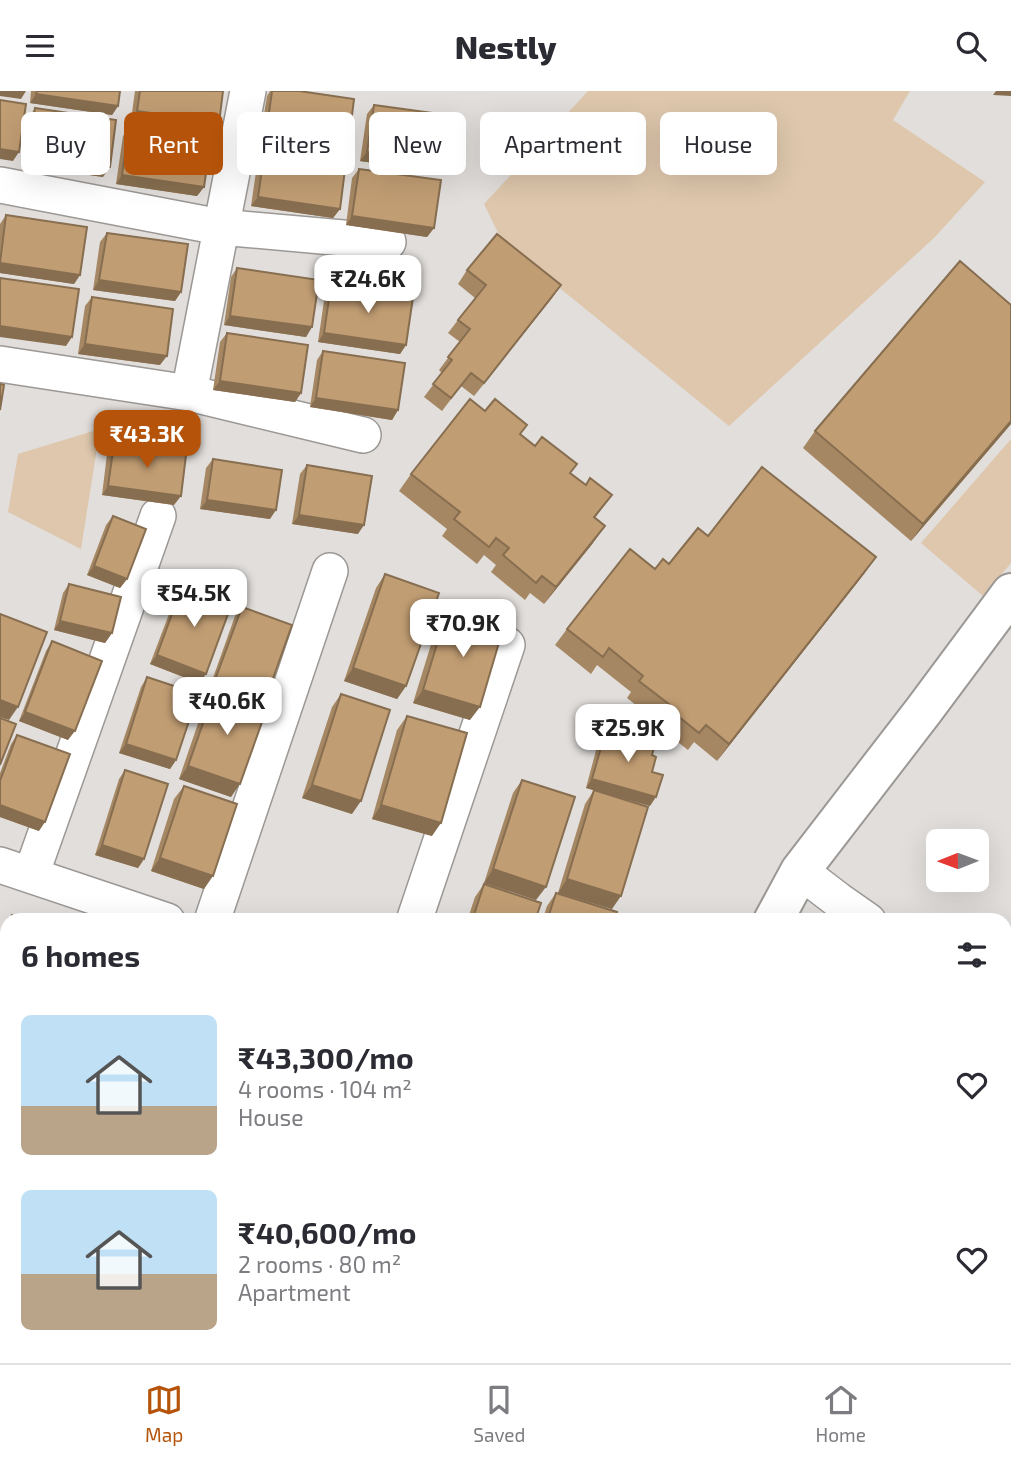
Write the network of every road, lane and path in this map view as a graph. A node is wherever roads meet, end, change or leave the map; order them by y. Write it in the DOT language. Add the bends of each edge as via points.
graph roads {
  1 [pos="248,91"];
  2 [pos="0,185"];
  3 [pos="220,227"];
  4 [pos="388,242"];
  5 [pos="0,364"];
  6 [pos="189,393"];
  7 [pos="363,435"];
  8 [pos="158,516"];
  9 [pos="330,571"];
  10 [pos="1011,593"];
  11 [pos="507,645"];
  12 [pos="800,871"];
  13 [pos="9,872"];
  14 [pos="141,913"];
  15 [pos="215,913"];
  16 [pos="417,913"];
  17 [pos="777,913"];
  18 [pos="857,913"];
  1 -- 3 [label="street"];
  2 -- 3 [label="street"];
  3 -- 4 [label="street"];
  3 -- 6 [label="street"];
  5 -- 6 [label="street"];
  6 -- 7 [label="street"];
  8 -- 13 [label="street"];
  9 -- 15 [label="street"];
  10 -- 12 [label="street"];
  11 -- 16 [label="street"];
  12 -- 17 [label="street"];
  12 -- 18 [label="street"];
  13 -- 14 [label="street"];
}
